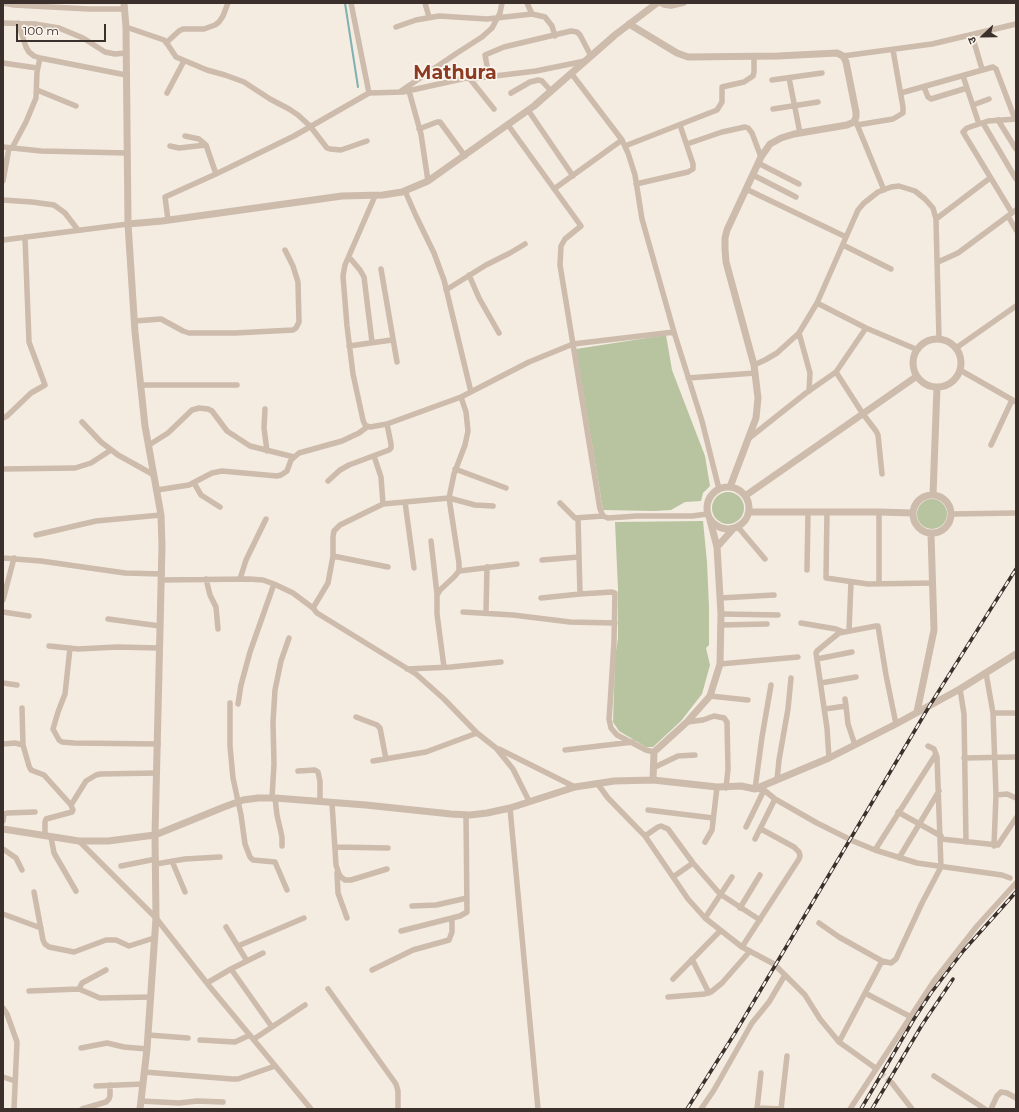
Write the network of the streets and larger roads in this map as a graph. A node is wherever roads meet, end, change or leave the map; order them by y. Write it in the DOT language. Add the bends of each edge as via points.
graph roads {
  1 [pos="3,3"];
  2 [pos="228,3"];
  3 [pos="351,3"];
  4 [pos="425,3"];
  5 [pos="502,3"];
  6 [pos="527,3"];
  7 [pos="659,3"];
  8 [pos="684,3"];
  9 [pos="125,6"];
  10 [pos="532,14"];
  11 [pos="428,17"];
  12 [pos="498,18"];
  13 [pos="3,23"];
  14 [pos="18,24"];
  15 [pos="629,24"];
  16 [pos="1016,24"];
  17 [pos="126,27"];
  18 [pos="396,27"];
  19 [pos="972,35"];
  20 [pos="555,36"];
  21 [pos="167,42"];
  22 [pos="893,50"];
  23 [pos="126,53"];
  24 [pos="591,56"];
  25 [pos="754,56"];
  26 [pos="843,56"];
  27 [pos="40,58"];
  28 [pos="184,61"];
  29 [pos="585,61"];
  30 [pos="3,63"];
  31 [pos="38,68"];
  32 [pos="982,69"];
  33 [pos="571,73"];
  34 [pos="822,73"];
  35 [pos="126,75"];
  36 [pos="489,76"];
  37 [pos="963,76"];
  38 [pos="789,78"];
  39 [pos="470,79"];
  40 [pos="772,80"];
  41 [pos="924,87"];
  42 [pos="967,88"];
  43 [pos="37,90"];
  44 [pos="409,91"];
  45 [pos="551,91"];
  46 [pos="167,93"];
  47 [pos="369,93"];
  48 [pos="399,93"];
  49 [pos="511,93"];
  50 [pos="901,93"];
  51 [pos="989,99"];
  52 [pos="818,102"];
  53 [pos="795,105"];
  54 [pos="973,105"];
  55 [pos="76,106"];
  56 [pos="494,109"];
  57 [pos="773,109"];
  58 [pos="528,110"];
  59 [pos="1016,119"];
  60 [pos="998,120"];
  61 [pos="856,122"];
  62 [pos="981,123"];
  63 [pos="508,125"];
  64 [pos="680,125"];
  65 [pos="310,126"];
  66 [pos="419,129"];
  67 [pos="800,133"];
  68 [pos="186,136"];
  69 [pos="622,140"];
  70 [pos="367,142"];
  71 [pos="687,144"];
  72 [pos="206,145"];
  73 [pos="170,146"];
  74 [pos="625,146"];
  75 [pos="3,147"];
  76 [pos="10,148"];
  77 [pos="1016,150"];
  78 [pos="127,153"];
  79 [pos="465,156"];
  80 [pos="760,160"];
  81 [pos="216,174"];
  82 [pos="753,175"];
  83 [pos="573,176"];
  84 [pos="990,178"];
  85 [pos="1016,179"];
  86 [pos="3,181"];
  87 [pos="428,181"];
  88 [pos="636,184"];
  89 [pos="799,184"];
  90 [pos="554,189"];
  91 [pos="746,190"];
  92 [pos="884,190"];
  93 [pos="405,191"];
  94 [pos="375,196"];
  95 [pos="796,197"];
  96 [pos="3,200"];
  97 [pos="1012,213"];
  98 [pos="936,219"];
  99 [pos="168,220"];
  100 [pos="128,224"];
  101 [pos="78,230"];
  102 [pos="1016,230"];
  103 [pos="26,237"];
  104 [pos="846,237"];
  105 [pos="3,240"];
  106 [pos="525,244"];
  107 [pos="843,245"];
  108 [pos="285,250"];
  109 [pos="349,257"];
  110 [pos="938,262"];
  111 [pos="381,269"];
  112 [pos="891,269"];
  113 [pos="469,276"];
  114 [pos="446,290"];
  115 [pos="817,303"];
  116 [pos="1016,306"];
  117 [pos="135,321"];
  118 [pos="866,328"];
  119 [pos="674,332"];
  120 [pos="499,333"];
  121 [pos="799,333"];
  122 [pos="939,339"];
  123 [pos="392,340"];
  124 [pos="372,342"];
  125 [pos="574,344"];
  126 [pos="349,346"];
  127 [pos="956,348"];
  128 [pos="918,350"];
  129 [pos="397,362"];
  130 [pos="754,365"];
  131 [pos="960,370"];
  132 [pos="836,372"];
  133 [pos="755,373"];
  134 [pos="917,376"];
  135 [pos="688,378"];
  136 [pos="237,385"];
  137 [pos="140,386"];
  138 [pos="937,387"];
  139 [pos="809,391"];
  140 [pos="471,392"];
  141 [pos="461,397"];
  142 [pos="1014,401"];
  143 [pos="265,409"];
  144 [pos="863,414"];
  145 [pos="3,418"];
  146 [pos="82,422"];
  147 [pos="387,424"];
  148 [pos="367,427"];
  149 [pos="748,439"];
  150 [pos="149,445"];
  151 [pos="991,445"];
  152 [pos="112,450"];
  153 [pos="267,451"];
  154 [pos="374,456"];
  155 [pos="294,457"];
  156 [pos="3,469"];
  157 [pos="456,469"];
  158 [pos="882,474"];
  159 [pos="154,475"];
  160 [pos="328,481"];
  161 [pos="194,482"];
  162 [pos="730,487"];
  163 [pos="506,488"];
  164 [pos="719,489"];
  165 [pos="157,490"];
  166 [pos="933,494"];
  167 [pos="744,496"];
  168 [pos="448,498"];
  169 [pos="404,502"];
  170 [pos="560,503"];
  171 [pos="383,504"];
  172 [pos="493,506"];
  173 [pos="220,507"];
  174 [pos="749,512"];
  175 [pos="827,512"];
  176 [pos="879,512"];
  177 [pos="808,513"];
  178 [pos="912,513"];
  179 [pos="1016,513"];
  180 [pos="951,514"];
  181 [pos="161,515"];
  182 [pos="603,516"];
  183 [pos="709,517"];
  184 [pos="578,518"];
  185 [pos="266,519"];
  186 [pos="736,528"];
  187 [pos="931,534"];
  188 [pos="36,535"];
  189 [pos="431,541"];
  190 [pos="717,547"];
  191 [pos="333,556"];
  192 [pos="579,557"];
  193 [pos="3,558"];
  194 [pos="14,558"];
  195 [pos="765,559"];
  196 [pos="542,560"];
  197 [pos="517,564"];
  198 [pos="388,567"];
  199 [pos="487,567"];
  200 [pos="414,568"];
  201 [pos="807,570"];
  202 [pos="459,571"];
  203 [pos="161,577"];
  204 [pos="206,579"];
  205 [pos="240,579"];
  206 [pos="851,582"];
  207 [pos="932,583"];
  208 [pos="274,584"];
  209 [pos="879,584"];
  210 [pos="580,594"];
  211 [pos="437,595"];
  212 [pos="774,595"];
  213 [pos="541,598"];
  214 [pos="720,598"];
  215 [pos="3,600"];
  216 [pos="313,608"];
  217 [pos="3,612"];
  218 [pos="463,612"];
  219 [pos="486,612"];
  220 [pos="721,614"];
  221 [pos="778,615"];
  222 [pos="29,616"];
  223 [pos="108,619"];
  224 [pos="615,623"];
  225 [pos="801,623"];
  226 [pos="767,624"];
  227 [pos="721,625"];
  228 [pos="160,626"];
  229 [pos="218,629"];
  230 [pos="847,632"];
  231 [pos="289,638"];
  232 [pos="49,646"];
  233 [pos="70,648"];
  234 [pos="160,648"];
  235 [pos="852,652"];
  236 [pos="1016,654"];
  237 [pos="798,657"];
  238 [pos="817,659"];
  239 [pos="501,662"];
  240 [pos="720,664"];
  241 [pos="444,667"];
  242 [pos="406,669"];
  243 [pos="986,673"];
  244 [pos="856,677"];
  245 [pos="791,678"];
  246 [pos="3,683"];
  247 [pos="821,683"];
  248 [pos="17,685"];
  249 [pos="770,686"];
  250 [pos="960,689"];
  251 [pos="710,696"];
  252 [pos="845,699"];
  253 [pos="748,700"];
  254 [pos="230,703"];
  255 [pos="238,704"];
  256 [pos="846,706"];
  257 [pos="22,708"];
  258 [pos="825,709"];
  259 [pos="917,712"];
  260 [pos="993,713"];
  261 [pos="1016,713"];
  262 [pos="356,717"];
  263 [pos="687,722"];
  264 [pos="896,724"];
  265 [pos="477,733"];
  266 [pos="633,742"];
  267 [pos="3,744"];
  268 [pos="158,744"];
  269 [pos="23,745"];
  270 [pos="855,745"];
  271 [pos="928,746"];
  272 [pos="496,748"];
  273 [pos="566,750"];
  274 [pos="654,752"];
  275 [pos="936,754"];
  276 [pos="695,755"];
  277 [pos="1016,757"];
  278 [pos="829,758"];
  279 [pos="964,758"];
  280 [pos="995,758"];
  281 [pos="386,759"];
  282 [pos="373,761"];
  283 [pos="653,768"];
  284 [pos="298,771"];
  285 [pos="157,773"];
  286 [pos="653,780"];
  287 [pos="777,780"];
  288 [pos="597,783"];
  289 [pos="576,787"];
  290 [pos="717,787"];
  291 [pos="726,788"];
  292 [pos="755,789"];
  293 [pos="764,790"];
  294 [pos="939,790"];
  295 [pos="996,794"];
  296 [pos="274,798"];
  297 [pos="1016,798"];
  298 [pos="775,799"];
  299 [pos="529,801"];
  300 [pos="238,802"];
  301 [pos="320,802"];
  302 [pos="332,803"];
  303 [pos="71,805"];
  304 [pos="510,808"];
  305 [pos="648,810"];
  306 [pos="35,812"];
  307 [pos="898,812"];
  308 [pos="466,815"];
  309 [pos="713,818"];
  310 [pos="1016,818"];
  311 [pos="3,821"];
  312 [pos="919,824"];
  313 [pos="746,827"];
  314 [pos="3,829"];
  315 [pos="761,829"];
  316 [pos="155,835"];
  317 [pos="48,836"];
  318 [pos="645,836"];
  319 [pos="941,838"];
  320 [pos="755,839"];
  321 [pos="79,841"];
  322 [pos="705,842"];
  323 [pos="966,842"];
  324 [pos="282,846"];
  325 [pos="994,846"];
  326 [pos="335,847"];
  327 [pos="388,848"];
  328 [pos="3,849"];
  329 [pos="875,850"];
  330 [pos="220,857"];
  331 [pos="899,858"];
  332 [pos="172,861"];
  333 [pos="156,862"];
  334 [pos="693,862"];
  335 [pos="121,866"];
  336 [pos="941,867"];
  337 [pos="387,869"];
  338 [pos="22,870"];
  339 [pos="337,870"];
  340 [pos="760,875"];
  341 [pos="673,877"];
  342 [pos="732,877"];
  343 [pos="1010,878"];
  344 [pos="1016,883"];
  345 [pos="287,890"];
  346 [pos="76,891"];
  347 [pos="34,892"];
  348 [pos="185,892"];
  349 [pos="720,894"];
  350 [pos="467,898"];
  351 [pos="412,906"];
  352 [pos="740,908"];
  353 [pos="3,914"];
  354 [pos="156,918"];
  355 [pos="304,918"];
  356 [pos="346,918"];
  357 [pos="452,918"];
  358 [pos="705,918"];
  359 [pos="760,920"];
  360 [pos="819,923"];
  361 [pos="226,927"];
  362 [pos="41,928"];
  363 [pos="401,931"];
  364 [pos="720,931"];
  365 [pos="154,938"];
  366 [pos="238,946"];
  367 [pos="742,947"];
  368 [pos="750,951"];
  369 [pos="263,953"];
  370 [pos="692,959"];
  371 [pos="246,961"];
  372 [pos="882,961"];
  373 [pos="230,969"];
  374 [pos="106,970"];
  375 [pos="372,970"];
  376 [pos="785,975"];
  377 [pos="673,979"];
  378 [pos="207,983"];
  379 [pos="79,989"];
  380 [pos="328,989"];
  381 [pos="29,991"];
  382 [pos="709,993"];
  383 [pos="865,993"];
  384 [pos="151,997"];
  385 [pos="668,997"];
  386 [pos="306,1005"];
  387 [pos="3,1008"];
  388 [pos="911,1017"];
  389 [pos="272,1027"];
  390 [pos="148,1035"];
  391 [pos="252,1037"];
  392 [pos="188,1038"];
  393 [pos="200,1040"];
  394 [pos="839,1042"];
  395 [pos="81,1048"];
  396 [pos="147,1048"];
  397 [pos="787,1056"];
  398 [pos="275,1066"];
  399 [pos="874,1067"];
  400 [pos="144,1072"];
  401 [pos="761,1073"];
  402 [pos="934,1076"];
  403 [pos="3,1077"];
  404 [pos="15,1081"];
  405 [pos="892,1083"];
  406 [pos="143,1084"];
  407 [pos="110,1085"];
  408 [pos="96,1086"];
  409 [pos="1016,1098"];
  410 [pos="141,1101"];
  411 [pos="223,1102"];
  412 [pos="757,1108"];
  413 [pos="14,1109"];
  414 [pos="82,1109"];
  415 [pos="140,1109"];
  416 [pos="311,1109"];
  417 [pos="398,1109"];
  418 [pos="538,1109"];
  419 [pos="701,1109"];
  420 [pos="782,1109"];
  421 [pos="850,1109"];
  422 [pos="912,1109"];
  423 [pos="985,1109"];
  424 [pos="991,1109"];
  1 -- 9 [label="street" via="89,9"];
  2 -- 21 [label="street" via="223,16 215,25 179,30"];
  3 -- 47 [label="street"];
  4 -- 11 [label="street"];
  5 -- 12 [label="street"];
  6 -- 10 [label="street"];
  7 -- 8 [label="street" via="671,6"];
  7 -- 15 [label="street"];
  9 -- 17 [label="street"];
  10 -- 12 [label="street"];
  10 -- 20 [label="street" via="545,17 552,26"];
  11 -- 12 [label="street"];
  11 -- 18 [label="street"];
  12 -- 48 [label="street" via="482,37"];
  13 -- 14 [label="street"];
  14 -- 23 [label="street" via="59,28 83,38 105,52"];
  14 -- 27 [label="street" via="30,52"];
  15 -- 24 [label="street"];
  15 -- 25 [label="street" via="688,56"];
  16 -- 19 [label="street"];
  17 -- 21 [label="street"];
  17 -- 23 [label="street"];
  19 -- 22 [label="street"];
  19 -- 32 [label="street"];
  20 -- 24 [label="street" via="576,32"];
  20 -- 36 [label="street" via="504,47 485,55"];
  21 -- 28 [label="street" via="176,58"];
  22 -- 26 [label="street"];
  22 -- 50 [label="street"];
  23 -- 35 [label="street"];
  24 -- 29 [label="street"];
  25 -- 26 [label="street" via="837,53"];
  25 -- 64 [label="street" via="753,76 723,86 720,107"];
  26 -- 61 [label="street" via="856,109"];
  27 -- 31 [label="street"];
  27 -- 35 [label="street"];
  28 -- 46 [label="street"];
  28 -- 65 [label="street" via="244,82 298,115"];
  29 -- 33 [label="street"];
  29 -- 36 [label="street" via="536,71"];
  30 -- 31 [label="street"];
  31 -- 43 [label="street"];
  32 -- 37 [label="street"];
  32 -- 59 [label="street" via="991,67 996,70"];
  33 -- 45 [label="street"];
  33 -- 69 [label="street"];
  34 -- 38 [label="street"];
  35 -- 78 [label="street"];
  36 -- 39 [label="street"];
  37 -- 41 [label="street"];
  37 -- 42 [label="street"];
  38 -- 40 [label="street"];
  38 -- 53 [label="street"];
  39 -- 44 [label="street"];
  39 -- 56 [label="street"];
  41 -- 42 [label="street" via="931,99"];
  41 -- 50 [label="street"];
  42 -- 54 [label="street"];
  43 -- 55 [label="street"];
  43 -- 76 [label="street" via="33,108"];
  44 -- 48 [label="street"];
  44 -- 66 [label="street"];
  45 -- 49 [label="street" via="538,80"];
  45 -- 58 [label="street"];
  47 -- 48 [label="street"];
  47 -- 65 [label="street"];
  50 -- 61 [label="street" via="903,113 900,115 893,119"];
  51 -- 54 [label="street"];
  52 -- 53 [label="street"];
  53 -- 57 [label="street"];
  53 -- 67 [label="street"];
  54 -- 62 [label="street"];
  58 -- 63 [label="street"];
  58 -- 83 [label="street"];
  59 -- 60 [label="street"];
  60 -- 62 [label="street"];
  60 -- 77 [label="street"];
  61 -- 67 [label="street" via="847,126"];
  61 -- 92 [label="street"];
  62 -- 84 [label="street" via="965,130 963,134"];
  62 -- 85 [label="street"];
  63 -- 79 [label="street"];
  63 -- 90 [label="street"];
  64 -- 71 [label="street"];
  64 -- 74 [label="street"];
  65 -- 70 [label="street" via="330,149 341,150"];
  65 -- 81 [label="street"];
  66 -- 79 [label="street" via="440,122"];
  66 -- 87 [label="street"];
  67 -- 80 [label="street" via="770,144"];
  68 -- 72 [label="street" via="198,139"];
  69 -- 74 [label="street"];
  69 -- 83 [label="street"];
  71 -- 80 [label="street" via="745,127 752,133"];
  71 -- 88 [label="street" via="694,164 691,171"];
  72 -- 73 [label="street" via="179,148"];
  72 -- 81 [label="street"];
  74 -- 88 [label="street"];
  75 -- 76 [label="street"];
  76 -- 78 [label="street" via="47,152"];
  76 -- 86 [label="street"];
  78 -- 100 [label="street"];
  79 -- 87 [label="street"];
  80 -- 82 [label="street"];
  80 -- 89 [label="street"];
  81 -- 99 [label="street" via="165,197"];
  82 -- 91 [label="street"];
  82 -- 95 [label="street"];
  83 -- 90 [label="street"];
  84 -- 97 [label="street"];
  84 -- 98 [label="street"];
  87 -- 93 [label="street"];
  88 -- 119 [label="street" via="642,219"];
  90 -- 125 [label="street" via="581,226 565,239 560,251 560,265"];
  91 -- 104 [label="street"];
  91 -- 130 [label="street" via="727,230 724,249"];
  92 -- 98 [label="street" via="899,186 916,191 933,208"];
  92 -- 104 [label="street" via="878,192 858,210"];
  93 -- 94 [label="street"];
  93 -- 114 [label="street" via="434,253"];
  94 -- 99 [label="street" via="342,196"];
  94 -- 109 [label="street"];
  96 -- 101 [label="street" via="54,205 65,213"];
  97 -- 102 [label="street"];
  97 -- 110 [label="street" via="958,253"];
  98 -- 110 [label="street"];
  99 -- 100 [label="street"];
  100 -- 101 [label="street"];
  100 -- 117 [label="street"];
  101 -- 103 [label="street"];
  103 -- 105 [label="street"];
  103 -- 145 [label="street" via="29,342 45,385 31,393"];
  104 -- 107 [label="street"];
  106 -- 113 [label="street"];
  107 -- 112 [label="street"];
  107 -- 115 [label="street"];
  108 -- 117 [label="street" via="298,282 299,322 293,330 189,333 161,319"];
  109 -- 124 [label="street" via="364,277"];
  109 -- 126 [label="street" via="343,276"];
  110 -- 122 [label="street"];
  111 -- 123 [label="street"];
  113 -- 114 [label="street"];
  113 -- 120 [label="street"];
  114 -- 140 [label="street"];
  115 -- 118 [label="street"];
  115 -- 121 [label="street"];
  116 -- 127 [label="street"];
  117 -- 137 [label="street"];
  118 -- 128 [label="street"];
  118 -- 132 [label="street"];
  119 -- 125 [label="street"];
  119 -- 135 [label="street"];
  121 -- 130 [label="street" via="776,353"];
  121 -- 139 [label="street" via="810,373"];
  122 -- 127 [label="street"];
  122 -- 128 [label="street" via="927,341"];
  123 -- 124 [label="street"];
  123 -- 129 [label="street"];
  124 -- 126 [label="street"];
  125 -- 140 [label="street" via="529,362"];
  125 -- 182 [label="street"];
  126 -- 148 [label="street" via="363,420"];
  127 -- 131 [label="street" via="960,355"];
  128 -- 134 [label="street" via="914,360"];
  130 -- 133 [label="street"];
  131 -- 138 [label="street" via="951,382"];
  131 -- 142 [label="street"];
  132 -- 139 [label="street"];
  132 -- 144 [label="street"];
  133 -- 135 [label="street"];
  133 -- 149 [label="street" via="758,406"];
  134 -- 138 [label="street" via="929,386"];
  134 -- 144 [label="street"];
  135 -- 164 [label="street"];
  136 -- 137 [label="street"];
  137 -- 150 [label="street"];
  138 -- 166 [label="street"];
  139 -- 149 [label="street"];
  140 -- 141 [label="street"];
  141 -- 147 [label="street"];
  141 -- 157 [label="street" via="468,431"];
  142 -- 151 [label="street"];
  143 -- 153 [label="street"];
  144 -- 158 [label="street" via="878,435"];
  144 -- 167 [label="street"];
  146 -- 152 [label="street"];
  147 -- 148 [label="street"];
  147 -- 154 [label="street" via="391,448"];
  148 -- 155 [label="street" via="347,439 299,453"];
  149 -- 162 [label="street"];
  150 -- 153 [label="street" via="168,433 192,410 199,408 212,411 224,428 238,439"];
  150 -- 159 [label="street"];
  152 -- 156 [label="street" via="91,463 75,468"];
  152 -- 159 [label="street"];
  153 -- 155 [label="street"];
  154 -- 160 [label="street" via="349,465"];
  154 -- 171 [label="street" via="381,477"];
  155 -- 161 [label="street" via="287,471 281,475 222,471"];
  157 -- 163 [label="street"];
  157 -- 168 [label="street"];
  159 -- 165 [label="street"];
  161 -- 165 [label="street"];
  161 -- 173 [label="street" via="201,495"];
  162 -- 164 [label="street"];
  162 -- 167 [label="street" via="737,489"];
  164 -- 183 [label="street" via="711,494 708,500 706,508"];
  165 -- 181 [label="street"];
  166 -- 178 [label="street" via="917,502"];
  166 -- 180 [label="street" via="948,503"];
  167 -- 174 [label="street" via="749,505"];
  168 -- 169 [label="street"];
  168 -- 172 [label="street" via="475,505"];
  168 -- 202 [label="street" via="460,564"];
  169 -- 171 [label="street"];
  169 -- 200 [label="street"];
  170 -- 184 [label="street" via="572,516"];
  171 -- 191 [label="street" via="337,528 333,537"];
  174 -- 177 [label="street"];
  174 -- 186 [label="street" via="744,523"];
  175 -- 176 [label="street"];
  175 -- 177 [label="street"];
  175 -- 206 [label="street" via="826,578"];
  176 -- 178 [label="street"];
  176 -- 209 [label="street"];
  177 -- 201 [label="street"];
  178 -- 187 [label="street" via="916,525"];
  179 -- 180 [label="street"];
  180 -- 187 [label="street" via="948,526"];
  181 -- 188 [label="street" via="96,521"];
  181 -- 203 [label="street"];
  182 -- 183 [label="street"];
  182 -- 184 [label="street"];
  183 -- 186 [label="street" via="720,528"];
  183 -- 190 [label="street"];
  184 -- 192 [label="street"];
  185 -- 205 [label="street" via="246,560"];
  186 -- 190 [label="street"];
  186 -- 195 [label="street"];
  187 -- 207 [label="street"];
  189 -- 211 [label="street"];
  190 -- 214 [label="street"];
  191 -- 198 [label="street"];
  191 -- 216 [label="street" via="328,583"];
  192 -- 196 [label="street"];
  192 -- 210 [label="street"];
  193 -- 194 [label="street"];
  194 -- 203 [label="street"];
  194 -- 215 [label="street"];
  197 -- 199 [label="street"];
  199 -- 202 [label="street"];
  199 -- 219 [label="street"];
  202 -- 211 [label="street"];
  203 -- 204 [label="street"];
  203 -- 228 [label="street"];
  204 -- 205 [label="street"];
  204 -- 229 [label="street" via="216,607"];
  205 -- 208 [label="street" via="263,580"];
  206 -- 209 [label="street"];
  206 -- 230 [label="street"];
  207 -- 209 [label="street"];
  207 -- 259 [label="street" via="934,630"];
  208 -- 216 [label="street" via="293,593"];
  208 -- 255 [label="street" via="250,652"];
  210 -- 213 [label="street"];
  210 -- 224 [label="street" via="615,593"];
  211 -- 241 [label="street"];
  212 -- 214 [label="street"];
  214 -- 220 [label="street"];
  216 -- 242 [label="street"];
  217 -- 222 [label="street"];
  218 -- 219 [label="street"];
  219 -- 224 [label="street" via="570,622"];
  220 -- 221 [label="street"];
  220 -- 227 [label="street"];
  223 -- 228 [label="street"];
  224 -- 266 [label="street" via="609,719 611,728 618,735"];
  225 -- 230 [label="street"];
  226 -- 227 [label="street"];
  227 -- 240 [label="street"];
  228 -- 234 [label="street"];
  230 -- 238 [label="street" via="839,633 817,650"];
  230 -- 264 [label="street" via="876,626 879,628"];
  231 -- 296 [label="street" via="275,690 272,722"];
  232 -- 233 [label="street"];
  233 -- 234 [label="street"];
  233 -- 268 [label="street" via="65,694 53,728 59,740 74,743"];
  234 -- 268 [label="street"];
  235 -- 238 [label="street"];
  236 -- 243 [label="street"];
  237 -- 240 [label="street"];
  238 -- 247 [label="street"];
  239 -- 241 [label="street"];
  240 -- 251 [label="street"];
  241 -- 242 [label="street"];
  242 -- 265 [label="street" via="416,674 444,699"];
  243 -- 250 [label="street"];
  243 -- 260 [label="street"];
  244 -- 247 [label="street"];
  245 -- 287 [label="street"];
  246 -- 248 [label="street"];
  247 -- 258 [label="street"];
  249 -- 292 [label="street"];
  250 -- 259 [label="street"];
  250 -- 279 [label="street" via="964,714"];
  251 -- 253 [label="street"];
  251 -- 263 [label="street"];
  252 -- 256 [label="street"];
  254 -- 300 [label="street" via="230,746"];
  256 -- 258 [label="street"];
  256 -- 270 [label="street" via="848,724"];
  257 -- 269 [label="street"];
  258 -- 278 [label="street"];
  259 -- 264 [label="street"];
  260 -- 261 [label="street"];
  260 -- 280 [label="street"];
  262 -- 281 [label="street" via="380,728"];
  263 -- 274 [label="street"];
  263 -- 291 [label="street" via="714,716 724,718 727,722"];
  264 -- 270 [label="street"];
  265 -- 272 [label="street"];
  265 -- 281 [label="street" via="426,752"];
  266 -- 273 [label="street"];
  266 -- 274 [label="street"];
  267 -- 269 [label="street"];
  268 -- 285 [label="street"];
  269 -- 303 [label="street" via="31,770 44,775"];
  270 -- 278 [label="street"];
  271 -- 275 [label="street" via="934,749"];
  272 -- 289 [label="street"];
  272 -- 299 [label="street" via="513,769"];
  274 -- 283 [label="street"];
  275 -- 294 [label="street"];
  275 -- 307 [label="street"];
  276 -- 283 [label="street" via="678,756"];
  277 -- 280 [label="street"];
  278 -- 287 [label="street"];
  279 -- 280 [label="street"];
  279 -- 323 [label="street"];
  280 -- 295 [label="street"];
  281 -- 282 [label="street"];
  283 -- 286 [label="street"];
  284 -- 301 [label="street" via="318,772"];
  285 -- 303 [label="street" via="96,775 86,781"];
  285 -- 316 [label="street"];
  286 -- 288 [label="street"];
  286 -- 290 [label="street"];
  287 -- 292 [label="street"];
  288 -- 289 [label="street"];
  288 -- 318 [label="street"];
  289 -- 299 [label="street"];
  290 -- 291 [label="street"];
  290 -- 309 [label="street"];
  291 -- 292 [label="street" via="741,786"];
  292 -- 293 [label="street"];
  293 -- 298 [label="street"];
  293 -- 313 [label="street"];
  294 -- 312 [label="street"];
  294 -- 319 [label="street"];
  295 -- 297 [label="street" via="1007,794"];
  295 -- 325 [label="street"];
  296 -- 300 [label="street"];
  296 -- 301 [label="street"];
  296 -- 324 [label="street"];
  298 -- 315 [label="street"];
  298 -- 329 [label="street" via="817,823"];
  299 -- 304 [label="street"];
  300 -- 316 [label="street"];
  300 -- 345 [label="street" via="245,844 250,857 253,860 275,862"];
  301 -- 302 [label="street"];
  302 -- 308 [label="street"];
  302 -- 326 [label="street"];
  303 -- 317 [label="street" via="72,812 46,819"];
  304 -- 308 [label="street" via="487,814"];
  304 -- 418 [label="street"];
  305 -- 309 [label="street"];
  306 -- 311 [label="street" via="7,813 4,814"];
  307 -- 312 [label="street"];
  307 -- 329 [label="street"];
  308 -- 350 [label="street"];
  309 -- 322 [label="street" via="712,830"];
  310 -- 325 [label="street" via="1001,843"];
  312 -- 319 [label="street"];
  312 -- 331 [label="street"];
  314 -- 317 [label="street"];
  315 -- 320 [label="street"];
  315 -- 359 [label="street" via="794,847 800,856"];
  316 -- 321 [label="street" via="108,841"];
  316 -- 333 [label="street"];
  317 -- 321 [label="street"];
  317 -- 346 [label="street" via="54,853"];
  318 -- 334 [label="street" via="658,827 664,827 671,832"];
  318 -- 341 [label="street"];
  319 -- 323 [label="street"];
  319 -- 336 [label="street"];
  321 -- 354 [label="street"];
  323 -- 325 [label="street"];
  326 -- 327 [label="street"];
  326 -- 339 [label="street"];
  328 -- 338 [label="street" via="16,858"];
  329 -- 331 [label="street"];
  330 -- 332 [label="street"];
  331 -- 336 [label="street"];
  332 -- 333 [label="street"];
  332 -- 348 [label="street"];
  333 -- 335 [label="street"];
  333 -- 354 [label="street"];
  334 -- 341 [label="street"];
  334 -- 349 [label="street"];
  336 -- 343 [label="street"];
  336 -- 372 [label="street" via="896,959 892,963"];
  337 -- 339 [label="street" via="348,880 341,877"];
  339 -- 356 [label="street" via="338,893"];
  340 -- 352 [label="street"];
  341 -- 358 [label="street"];
  342 -- 349 [label="street"];
  344 -- 388 [label="street" via="977,926"];
  347 -- 362 [label="street"];
  349 -- 352 [label="street"];
  349 -- 358 [label="street"];
  350 -- 351 [label="street" via="436,905"];
  350 -- 357 [label="street" via="467,912"];
  352 -- 359 [label="street"];
  353 -- 362 [label="street"];
  354 -- 365 [label="street"];
  354 -- 378 [label="street"];
  355 -- 366 [label="street"];
  357 -- 363 [label="street"];
  357 -- 375 [label="street" via="449,940 413,950"];
  358 -- 364 [label="street"];
  359 -- 367 [label="street"];
  360 -- 372 [label="street"];
  361 -- 366 [label="street"];
  362 -- 365 [label="street" via="45,944 49,947 74,952 106,940 116,940 129,946"];
  364 -- 367 [label="street"];
  364 -- 370 [label="street"];
  365 -- 384 [label="street"];
  366 -- 371 [label="street"];
  367 -- 368 [label="street"];
  368 -- 376 [label="street" via="774,964"];
  368 -- 382 [label="street" via="717,988"];
  369 -- 371 [label="street"];
  370 -- 377 [label="street"];
  370 -- 382 [label="street"];
  371 -- 373 [label="street"];
  372 -- 383 [label="street"];
  373 -- 378 [label="street"];
  373 -- 389 [label="street"];
  374 -- 379 [label="street" via="82,983"];
  376 -- 394 [label="street" via="805,995"];
  376 -- 419 [label="street" via="769,1002 752,1023"];
  378 -- 391 [label="street"];
  379 -- 381 [label="street"];
  379 -- 384 [label="street" via="100,998"];
  380 -- 417 [label="street" via="396,1084"];
  382 -- 385 [label="street"];
  383 -- 388 [label="street"];
  383 -- 394 [label="street"];
  384 -- 390 [label="street"];
  386 -- 389 [label="street"];
  387 -- 404 [label="street" via="17,1042"];
  388 -- 421 [label="street"];
  389 -- 391 [label="street"];
  390 -- 392 [label="street"];
  390 -- 396 [label="street"];
  391 -- 393 [label="street" via="235,1042"];
  391 -- 398 [label="street"];
  394 -- 399 [label="street"];
  395 -- 396 [label="street" via="107,1043"];
  396 -- 400 [label="street"];
  397 -- 420 [label="street"];
  398 -- 400 [label="street" via="238,1079"];
  398 -- 416 [label="street"];
  400 -- 406 [label="street"];
  401 -- 412 [label="street"];
  402 -- 423 [label="street"];
  403 -- 404 [label="street"];
  404 -- 413 [label="street"];
  405 -- 422 [label="street"];
  406 -- 407 [label="street"];
  406 -- 410 [label="street"];
  407 -- 408 [label="street"];
  407 -- 414 [label="street" via="109,1099"];
  409 -- 424 [label="street" via="1001,1092"];
  410 -- 411 [label="street"];
  410 -- 415 [label="street"];
  412 -- 420 [label="street"];
}
